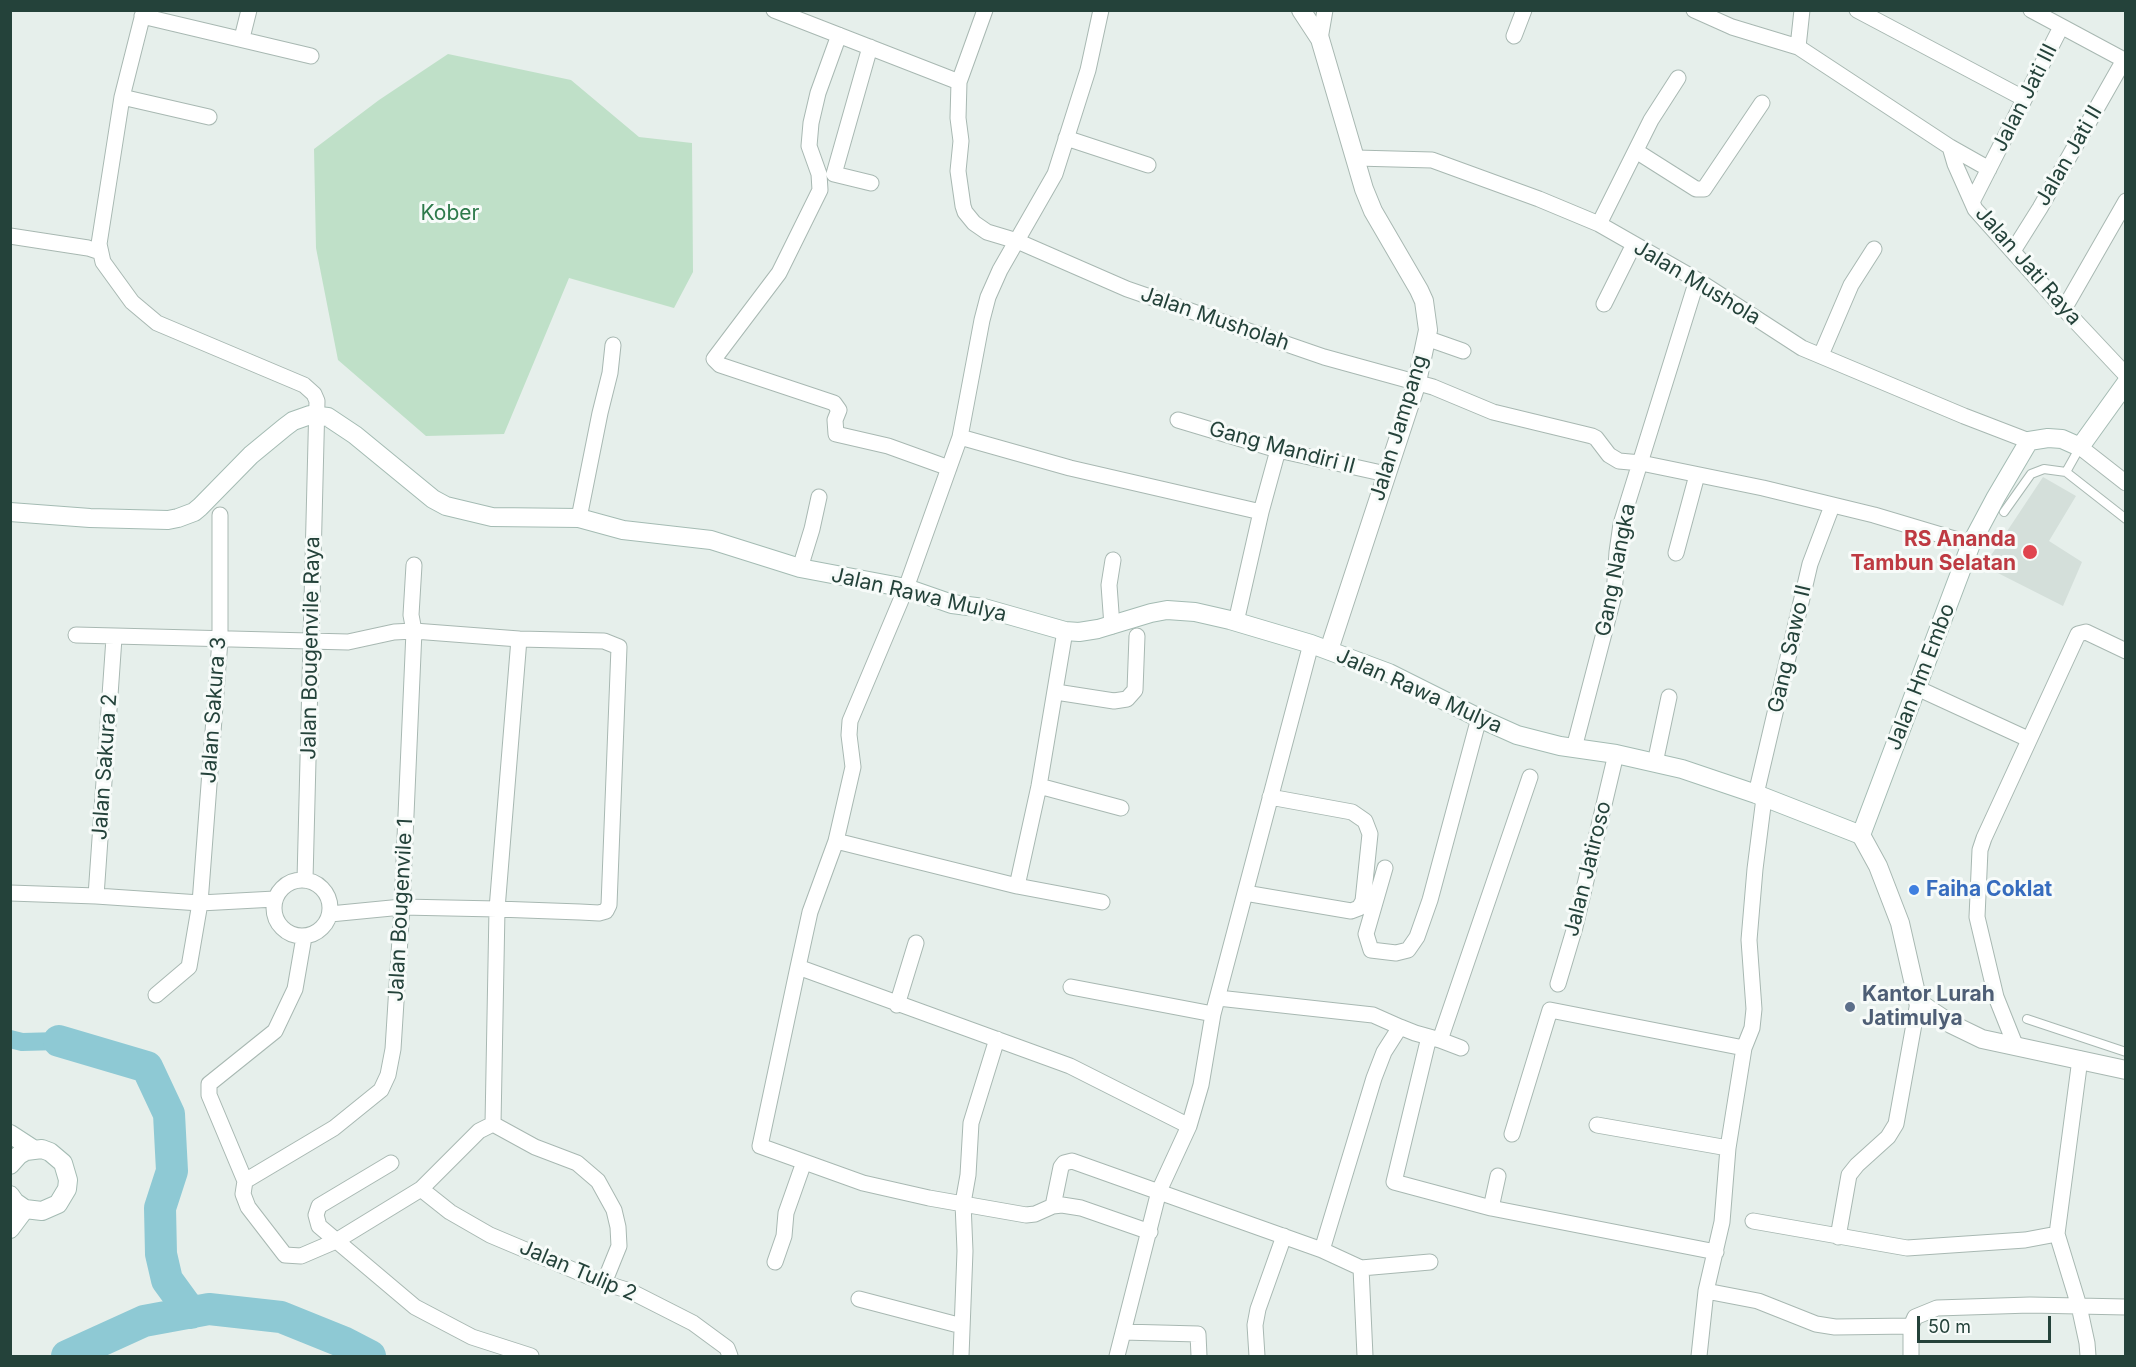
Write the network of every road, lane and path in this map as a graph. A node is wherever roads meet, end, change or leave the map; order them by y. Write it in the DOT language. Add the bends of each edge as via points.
graph roads {
  1 [pos="249,10"];
  2 [pos="774,10"];
  3 [pos="985,10"];
  4 [pos="1101,10"];
  5 [pos="1301,10"];
  6 [pos="1325,10"];
  7 [pos="1524,10"];
  8 [pos="1694,10"];
  9 [pos="1733,10"];
  10 [pos="1802,10"];
  11 [pos="1857,10"];
  12 [pos="2031,10"];
  13 [pos="143,13"];
  14 [pos="1732,27"];
  15 [pos="2061,27"];
  16 [pos="839,35"];
  17 [pos="1514,36"];
  18 [pos="242,38"];
  19 [pos="1320,39"];
  20 [pos="870,47"];
  21 [pos="1798,47"];
  22 [pos="311,56"];
  23 [pos="2125,61"];
  24 [pos="1678,78"];
  25 [pos="959,82"];
  26 [pos="122,97"];
  27 [pos="2023,98"];
  28 [pos="1762,103"];
  29 [pos="209,117"];
  30 [pos="1066,138"];
  31 [pos="1950,147"];
  32 [pos="1636,151"];
  33 [pos="1356,158"];
  34 [pos="1148,165"];
  35 [pos="1989,169"];
  36 [pos="871,183"];
  37 [pos="2126,201"];
  38 [pos="1972,202"];
  39 [pos="1599,224"];
  40 [pos="10,236"];
  41 [pos="1017,241"];
  42 [pos="1634,244"];
  43 [pos="1874,249"];
  44 [pos="2013,251"];
  45 [pos="100,252"];
  46 [pos="1697,280"];
  47 [pos="1605,304"];
  48 [pos="2064,309"];
  49 [pos="1426,338"];
  50 [pos="614,345"];
  51 [pos="1463,351"];
  52 [pos="1821,355"];
  53 [pos="2126,375"];
  54 [pos="1418,382"];
  55 [pos="2126,383"];
  56 [pos="318,415"];
  57 [pos="1178,420"];
  58 [pos="960,437"];
  59 [pos="2029,441"];
  60 [pos="2080,447"];
  61 [pos="1278,450"];
  62 [pos="1641,463"];
  63 [pos="949,468"];
  64 [pos="2067,471"];
  65 [pos="1386,474"];
  66 [pos="1697,475"];
  67 [pos="2126,483"];
  68 [pos="819,497"];
  69 [pos="1832,506"];
  70 [pos="10,512"];
  71 [pos="1261,512"];
  72 [pos="2004,512"];
  73 [pos="220,515"];
  74 [pos="579,518"];
  75 [pos="2126,519"];
  76 [pos="1971,544"];
  77 [pos="1676,553"];
  78 [pos="1113,560"];
  79 [pos="414,565"];
  80 [pos="800,568"];
  81 [pos="906,588"];
  82 [pos="1236,622"];
  83 [pos="1112,626"];
  84 [pos="414,631"];
  85 [pos="1065,631"];
  86 [pos="76,635"];
  87 [pos="1137,636"];
  88 [pos="114,638"];
  89 [pos="519,639"];
  90 [pos="220,640"];
  91 [pos="311,642"];
  92 [pos="1311,644"];
  93 [pos="1329,650"];
  94 [pos="2126,651"];
  95 [pos="1917,688"];
  96 [pos="1056,692"];
  97 [pos="1670,697"];
  98 [pos="1479,718"];
  99 [pos="2028,739"];
  100 [pos="1574,748"];
  101 [pos="1616,754"];
  102 [pos="1655,763"];
  103 [pos="1530,777"];
  104 [pos="1039,786"];
  105 [pos="1760,796"];
  106 [pos="1270,797"];
  107 [pos="1121,808"];
  108 [pos="1861,835"];
  109 [pos="836,841"];
  110 [pos="1385,868"];
  111 [pos="305,880"];
  112 [pos="1017,886"];
  113 [pos="1245,892"];
  114 [pos="10,893"];
  115 [pos="96,896"];
  116 [pos="275,899"];
  117 [pos="1102,902"];
  118 [pos="200,903"];
  119 [pos="402,907"];
  120 [pos="497,909"];
  121 [pos="330,914"];
  122 [pos="304,937"];
  123 [pos="916,943"];
  124 [pos="798,967"];
  125 [pos="1558,984"];
  126 [pos="1071,987"];
  127 [pos="156,995"];
  128 [pos="1218,998"];
  129 [pos="1918,1002"];
  130 [pos="897,1005"];
  131 [pos="1213,1014"];
  132 [pos="2027,1019"];
  133 [pos="1400,1027"];
  134 [pos="1435,1038"];
  135 [pos="997,1039"];
  136 [pos="2016,1047"];
  137 [pos="1461,1048"];
  138 [pos="1744,1048"];
  139 [pos="2126,1052"];
  140 [pos="2080,1059"];
  141 [pos="2126,1070"];
  142 [pos="493,1124"];
  143 [pos="1597,1125"];
  144 [pos="1189,1126"];
  145 [pos="10,1134"];
  146 [pos="1512,1134"];
  147 [pos="1728,1148"];
  148 [pos="33,1149"];
  149 [pos="804,1162"];
  150 [pos="391,1163"];
  151 [pos="10,1165"];
  152 [pos="1498,1176"];
  153 [pos="245,1182"];
  154 [pos="421,1189"];
  155 [pos="1159,1191"];
  156 [pos="10,1195"];
  157 [pos="963,1203"];
  158 [pos="1053,1206"];
  159 [pos="1491,1208"];
  160 [pos="25,1209"];
  161 [pos="1753,1221"];
  162 [pos="10,1229"];
  163 [pos="1150,1232"];
  164 [pos="2056,1234"];
  165 [pos="1284,1236"];
  166 [pos="1838,1237"];
  167 [pos="336,1241"];
  168 [pos="1323,1250"];
  169 [pos="1716,1252"];
  170 [pos="775,1262"];
  171 [pos="1430,1262"];
  172 [pos="1361,1268"];
  173 [pos="604,1283"];
  174 [pos="1706,1291"];
  175 [pos="859,1299"];
  176 [pos="2079,1306"];
  177 [pos="2126,1307"];
  178 [pos="962,1326"];
  179 [pos="1911,1326"];
  180 [pos="1123,1332"];
  181 [pos="531,1356"];
  182 [pos="730,1356"];
  183 [pos="961,1356"];
  184 [pos="1117,1356"];
  185 [pos="1199,1356"];
  186 [pos="1257,1356"];
  187 [pos="1365,1356"];
  188 [pos="1699,1356"];
  189 [pos="1911,1356"];
  190 [pos="2088,1356"];
  1 -- 18 [label="street"];
  2 -- 16 [label="street"];
  3 -- 25 [label="street, Jalan Musholah"];
  4 -- 30 [label="street" via="1088,70"];
  5 -- 19 [label="main road, Jalan Jampang"];
  6 -- 19 [label="street"];
  7 -- 17 [label="street"];
  8 -- 14 [label="street"];
  9 -- 14 [label="street"];
  10 -- 21 [label="street"];
  11 -- 27 [label="street"];
  12 -- 15 [label="street"];
  13 -- 18 [label="street"];
  13 -- 26 [label="street"];
  14 -- 21 [label="street"];
  15 -- 23 [label="street"];
  15 -- 27 [label="street, Jalan Jati III"];
  16 -- 20 [label="street"];
  16 -- 63 [label="street" via="811,123 809,146 820,189 779,273 714,359 720,365 834,403 839,410 836,434 888,446"];
  18 -- 22 [label="street"];
  19 -- 33 [label="main road, Jalan Jampang"];
  20 -- 25 [label="street"];
  20 -- 36 [label="street" via="834,174"];
  21 -- 31 [label="street"];
  23 -- 44 [label="street, Jalan Jati II"];
  24 -- 32 [label="street"];
  25 -- 41 [label="street, Jalan Musholah" via="958,171 965,212 987,232"];
  26 -- 29 [label="street"];
  26 -- 45 [label="street"];
  27 -- 35 [label="street, Jalan Jati III"];
  28 -- 32 [label="street" via="1704,189 1696,189"];
  30 -- 34 [label="street"];
  30 -- 41 [label="street" via="1050,184"];
  31 -- 35 [label="street, Jalan Jati III"];
  31 -- 38 [label="street, Jalan Jati Raya"];
  32 -- 39 [label="street"];
  33 -- 39 [label="street, Jalan Mushola" via="1432,160"];
  33 -- 49 [label="main road, Jalan Jampang" via="1373,211 1424,301"];
  35 -- 38 [label="street, Jalan Jati III"];
  37 -- 48 [label="street"];
  38 -- 44 [label="street, Jalan Jati Raya"];
  39 -- 42 [label="street, Jalan Mushola"];
  40 -- 45 [label="street"];
  41 -- 54 [label="street, Jalan Musholah" via="1127,289 1324,357"];
  41 -- 58 [label="street" via="988,297"];
  42 -- 46 [label="street, Jalan Mushola"];
  42 -- 47 [label="street"];
  43 -- 52 [label="street" via="1851,285"];
  44 -- 48 [label="street, Jalan Jati Raya"];
  45 -- 56 [label="street" via="132,302 157,322 304,385 314,394"];
  46 -- 52 [label="street, Jalan Mushola" via="1802,348"];
  46 -- 62 [label="street, Gang Nangka"];
  48 -- 53 [label="street, Jalan Jati Raya"];
  49 -- 51 [label="street"];
  49 -- 54 [label="main road, Jalan Jampang"];
  50 -- 74 [label="street"];
  52 -- 59 [label="street, Jalan Mushola"];
  54 -- 62 [label="street, Jalan Musholah" via="1493,412 1592,436 1612,458"];
  54 -- 65 [label="main road, Jalan Jampang"];
  55 -- 60 [label="main road"];
  56 -- 70 [label="main road" via="293,421 266,441 187,516 168,520"];
  56 -- 74 [label="main road, Jalan Rawa Mulya" via="337,422 446,506 492,517"];
  56 -- 91 [label="street, Jalan Bougenvile Raya"];
  57 -- 61 [label="street, Gang Mandiri II"];
  58 -- 63 [label="street"];
  58 -- 71 [label="street" via="1070,468"];
  59 -- 60 [label="main road" via="2048,438"];
  59 -- 76 [label="main road, Jalan Hm Embo"];
  60 -- 64 [label="lane"];
  60 -- 67 [label="street"];
  61 -- 65 [label="street, Gang Mandiri II"];
  61 -- 71 [label="street"];
  62 -- 66 [label="street, Jalan Musholah"];
  62 -- 100 [label="street, Gang Nangka" via="1621,524 1614,595"];
  63 -- 81 [label="street"];
  64 -- 72 [label="lane" via="2031,474"];
  64 -- 75 [label="lane"];
  65 -- 93 [label="main road, Jalan Jampang"];
  66 -- 69 [label="street, Jalan Musholah"];
  66 -- 77 [label="street"];
  68 -- 80 [label="street"];
  69 -- 76 [label="street, Jalan Musholah"];
  69 -- 105 [label="street, Gang Sawo II" via="1810,564"];
  71 -- 82 [label="street"];
  73 -- 90 [label="street, Jalan Sakura 3"];
  74 -- 80 [label="main road, Jalan Rawa Mulya" via="622,530 711,540"];
  76 -- 95 [label="main road, Jalan Hm Embo"];
  78 -- 83 [label="street" via="1109,585"];
  79 -- 84 [label="street, Jalan Bougenvile 1"];
  80 -- 81 [label="main road, Jalan Rawa Mulya"];
  81 -- 85 [label="main road, Jalan Rawa Mulya" via="952,604 984,608"];
  81 -- 109 [label="street" via="850,721 853,767"];
  82 -- 83 [label="main road, Jalan Rawa Mulya" via="1167,610"];
  82 -- 92 [label="main road, Jalan Rawa Mulya"];
  83 -- 85 [label="main road, Jalan Rawa Mulya"];
  84 -- 89 [label="street"];
  84 -- 91 [label="street" via="348,642"];
  84 -- 119 [label="street, Jalan Bougenvile 1"];
  85 -- 96 [label="street"];
  86 -- 88 [label="street"];
  87 -- 96 [label="street" via="1135,690 1127,699 1114,701"];
  88 -- 90 [label="street"];
  88 -- 115 [label="street, Jalan Sakura 2"];
  89 -- 120 [label="street"];
  89 -- 120 [label="street" via="604,641 619,647 609,905 599,913"];
  90 -- 91 [label="street"];
  90 -- 118 [label="street, Jalan Sakura 3"];
  91 -- 111 [label="street, Jalan Bougenvile Raya"];
  92 -- 93 [label="main road, Jalan Rawa Mulya"];
  92 -- 106 [label="street"];
  93 -- 98 [label="main road, Jalan Rawa Mulya" via="1389,673"];
  94 -- 99 [label="street" via="2086,632 2078,634"];
  95 -- 99 [label="street"];
  95 -- 108 [label="main road, Jalan Hm Embo"];
  96 -- 104 [label="street"];
  97 -- 102 [label="street"];
  98 -- 100 [label="main road, Jalan Rawa Mulya" via="1517,735"];
  98 -- 110 [label="street" via="1417,937 1408,950 1396,953 1371,950 1366,934"];
  99 -- 136 [label="street" via="1984,838 1979,860 1977,917 1982,944 1996,997"];
  100 -- 101 [label="main road, Jalan Rawa Mulya"];
  101 -- 102 [label="main road, Jalan Rawa Mulya"];
  101 -- 125 [label="street, Jalan Jatiroso"];
  102 -- 105 [label="main road, Jalan Rawa Mulya"];
  103 -- 134 [label="street"];
  104 -- 107 [label="street"];
  104 -- 112 [label="street"];
  105 -- 108 [label="main road, Jalan Rawa Mulya"];
  105 -- 138 [label="street, Gang Sawo II" via="1749,940 1754,1009"];
  106 -- 113 [label="street"];
  106 -- 113 [label="street" via="1352,812 1365,821 1370,834 1363,902 1351,911"];
  108 -- 129 [label="main road" via="1900,923"];
  109 -- 112 [label="street"];
  109 -- 124 [label="street" via="810,912"];
  111 -- 116 [label="street" via="287,884"];
  111 -- 121 [label="street" via="322,888"];
  112 -- 117 [label="street"];
  113 -- 128 [label="street"];
  114 -- 115 [label="street"];
  115 -- 118 [label="street"];
  116 -- 118 [label="street"];
  116 -- 122 [label="street" via="275,917 280,925 287,932"];
  118 -- 127 [label="street, Jalan Sakura 3" via="189,967"];
  119 -- 120 [label="street"];
  119 -- 121 [label="street"];
  119 -- 153 [label="street, Jalan Bougenvile 1" via="393,1050 381,1090 334,1128"];
  120 -- 142 [label="street"];
  121 -- 122 [label="street" via="321,930"];
  122 -- 153 [label="street" via="295,989 275,1032 209,1084 209,1095"];
  123 -- 130 [label="street"];
  124 -- 130 [label="street"];
  124 -- 149 [label="street" via="760,1146"];
  126 -- 131 [label="street"];
  128 -- 131 [label="street"];
  128 -- 133 [label="street" via="1372,1015"];
  129 -- 136 [label="main road" via="1965,1032"];
  129 -- 166 [label="street" via="1896,1124 1849,1175"];
  130 -- 135 [label="street"];
  131 -- 144 [label="street"];
  132 -- 139 [label="lane"];
  133 -- 134 [label="street"];
  133 -- 168 [label="street" via="1374,1078"];
  134 -- 137 [label="street"];
  134 -- 159 [label="street" via="1394,1182"];
  135 -- 144 [label="street" via="1070,1066"];
  135 -- 157 [label="street" via="971,1123"];
  136 -- 140 [label="main road"];
  138 -- 146 [label="street" via="1550,1010"];
  138 -- 147 [label="street, Gang Sawo II"];
  140 -- 141 [label="main road"];
  140 -- 164 [label="street"];
  142 -- 154 [label="street" via="480,1131"];
  142 -- 173 [label="street" via="535,1147 577,1163 598,1181 614,1210 618,1227 619,1246"];
  143 -- 147 [label="street"];
  144 -- 155 [label="street"];
  145 -- 148 [label="main road"];
  147 -- 169 [label="street, Gang Sawo II"];
  148 -- 151 [label="main road" via="19,1155"];
  148 -- 160 [label="main road" via="50,1152 63,1163 67,1189 50,1208"];
  149 -- 157 [label="street" via="863,1183"];
  149 -- 170 [label="street" via="786,1212 784,1236"];
  150 -- 167 [label="street" via="319,1206 319,1226"];
  152 -- 159 [label="street"];
  153 -- 167 [label="street" via="243,1194 248,1207 285,1255 300,1256"];
  154 -- 167 [label="street"];
  154 -- 173 [label="street, Jalan Tulip 2" via="450,1212 490,1235"];
  155 -- 158 [label="street" via="1068,1161 1061,1167"];
  155 -- 163 [label="street"];
  155 -- 165 [label="street"];
  156 -- 160 [label="main road"];
  157 -- 158 [label="street" via="1026,1215"];
  157 -- 178 [label="street"];
  158 -- 163 [label="street" via="1081,1208"];
  159 -- 169 [label="street"];
  160 -- 162 [label="main road"];
  161 -- 166 [label="street"];
  163 -- 180 [label="street"];
  164 -- 166 [label="street" via="2004,1242 1907,1248"];
  164 -- 176 [label="street"];
  165 -- 168 [label="street"];
  165 -- 186 [label="street" via="1258,1310"];
  167 -- 181 [label="street" via="415,1307 472,1336"];
  168 -- 172 [label="street"];
  169 -- 174 [label="street, Gang Sawo II"];
  171 -- 172 [label="street"];
  172 -- 187 [label="street"];
  173 -- 182 [label="street, Jalan Tulip 2" via="693,1323 727,1348"];
  174 -- 179 [label="street" via="1758,1301 1835,1328"];
  174 -- 188 [label="street, Gang Sawo II"];
  175 -- 178 [label="street"];
  176 -- 177 [label="street"];
  176 -- 179 [label="street" via="1937,1308 1915,1317"];
  176 -- 190 [label="street"];
  178 -- 183 [label="street"];
  179 -- 189 [label="street"];
  180 -- 184 [label="street"];
  180 -- 185 [label="street" via="1198,1334"];
}
